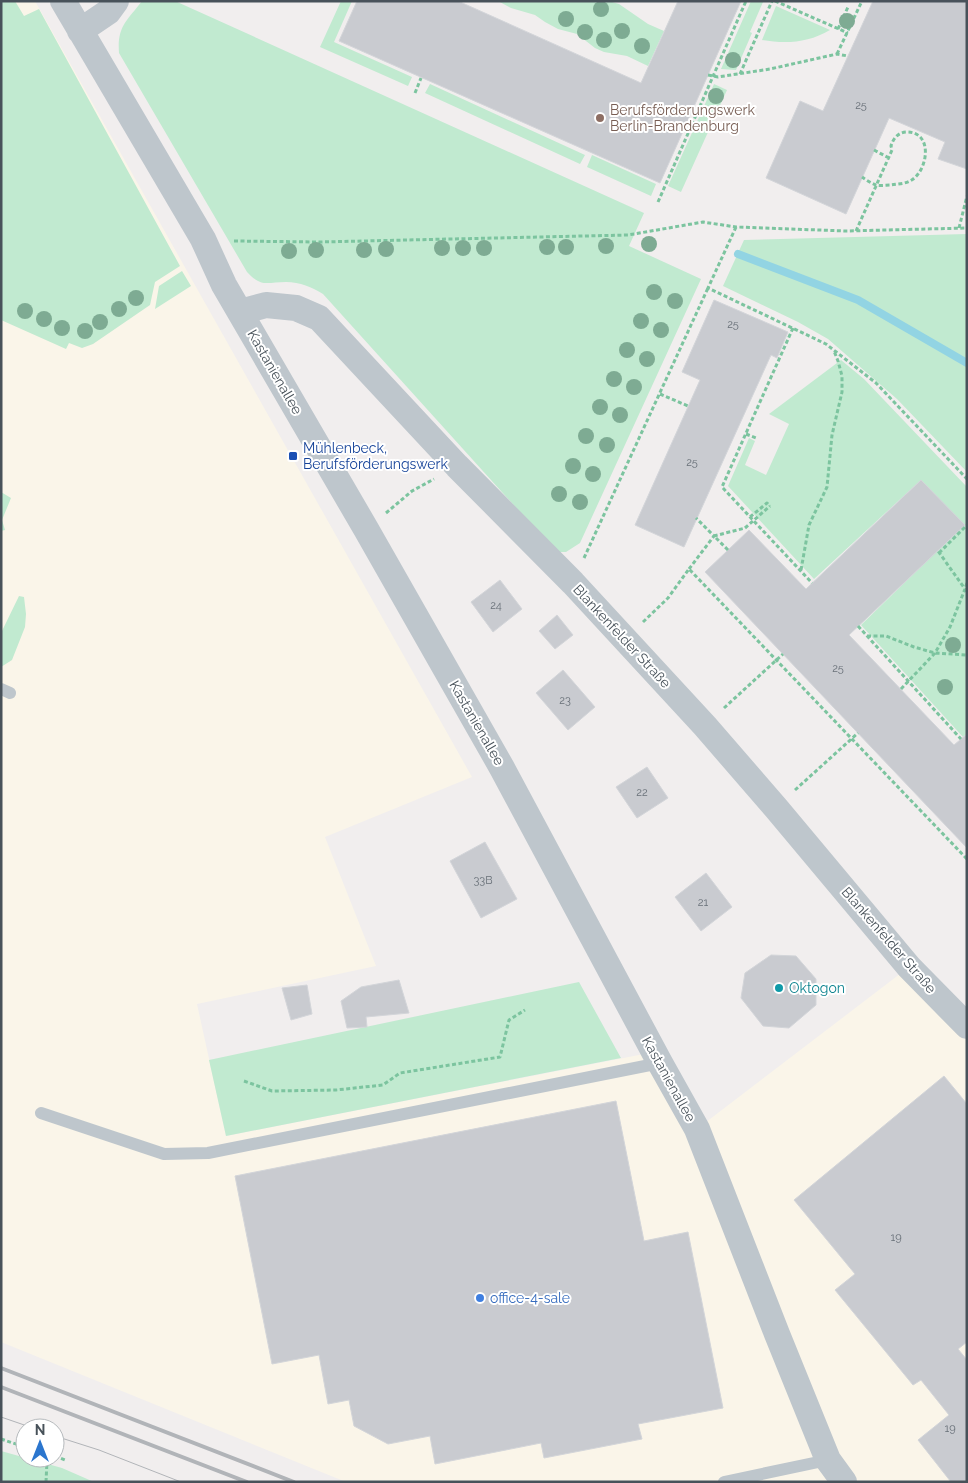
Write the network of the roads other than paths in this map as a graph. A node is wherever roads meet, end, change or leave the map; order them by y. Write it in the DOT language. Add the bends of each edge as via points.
graph roads {
  1 [pos="62,1"];
  2 [pos="116,1"];
  3 [pos="80,30"];
  4 [pos="240,312"];
  5 [pos="967,1026"];
  6 [pos="660,1063"];
  7 [pos="41,1112"];
  8 [pos="828,1460"];
  9 [pos="724,1482"];
  10 [pos="844,1482"];
  1 -- 3 [label="street, Kastanienallee"];
  2 -- 3 [label="street" via="108,12"];
  3 -- 4 [label="street, Kastanienallee" via="203,239"];
  4 -- 5 [label="street, Blankenfelder Straße" via="266,305 296,308 319,318 705,726 909,968"];
  4 -- 6 [label="street, Kastanienallee" via="502,768"];
  6 -- 7 [label="lane" via="208,1153 164,1154"];
  6 -- 8 [label="street, Kastanienallee" via="697,1129"];
  8 -- 9 [label="lane"];
  8 -- 10 [label="street, Kastanienallee"];
}
